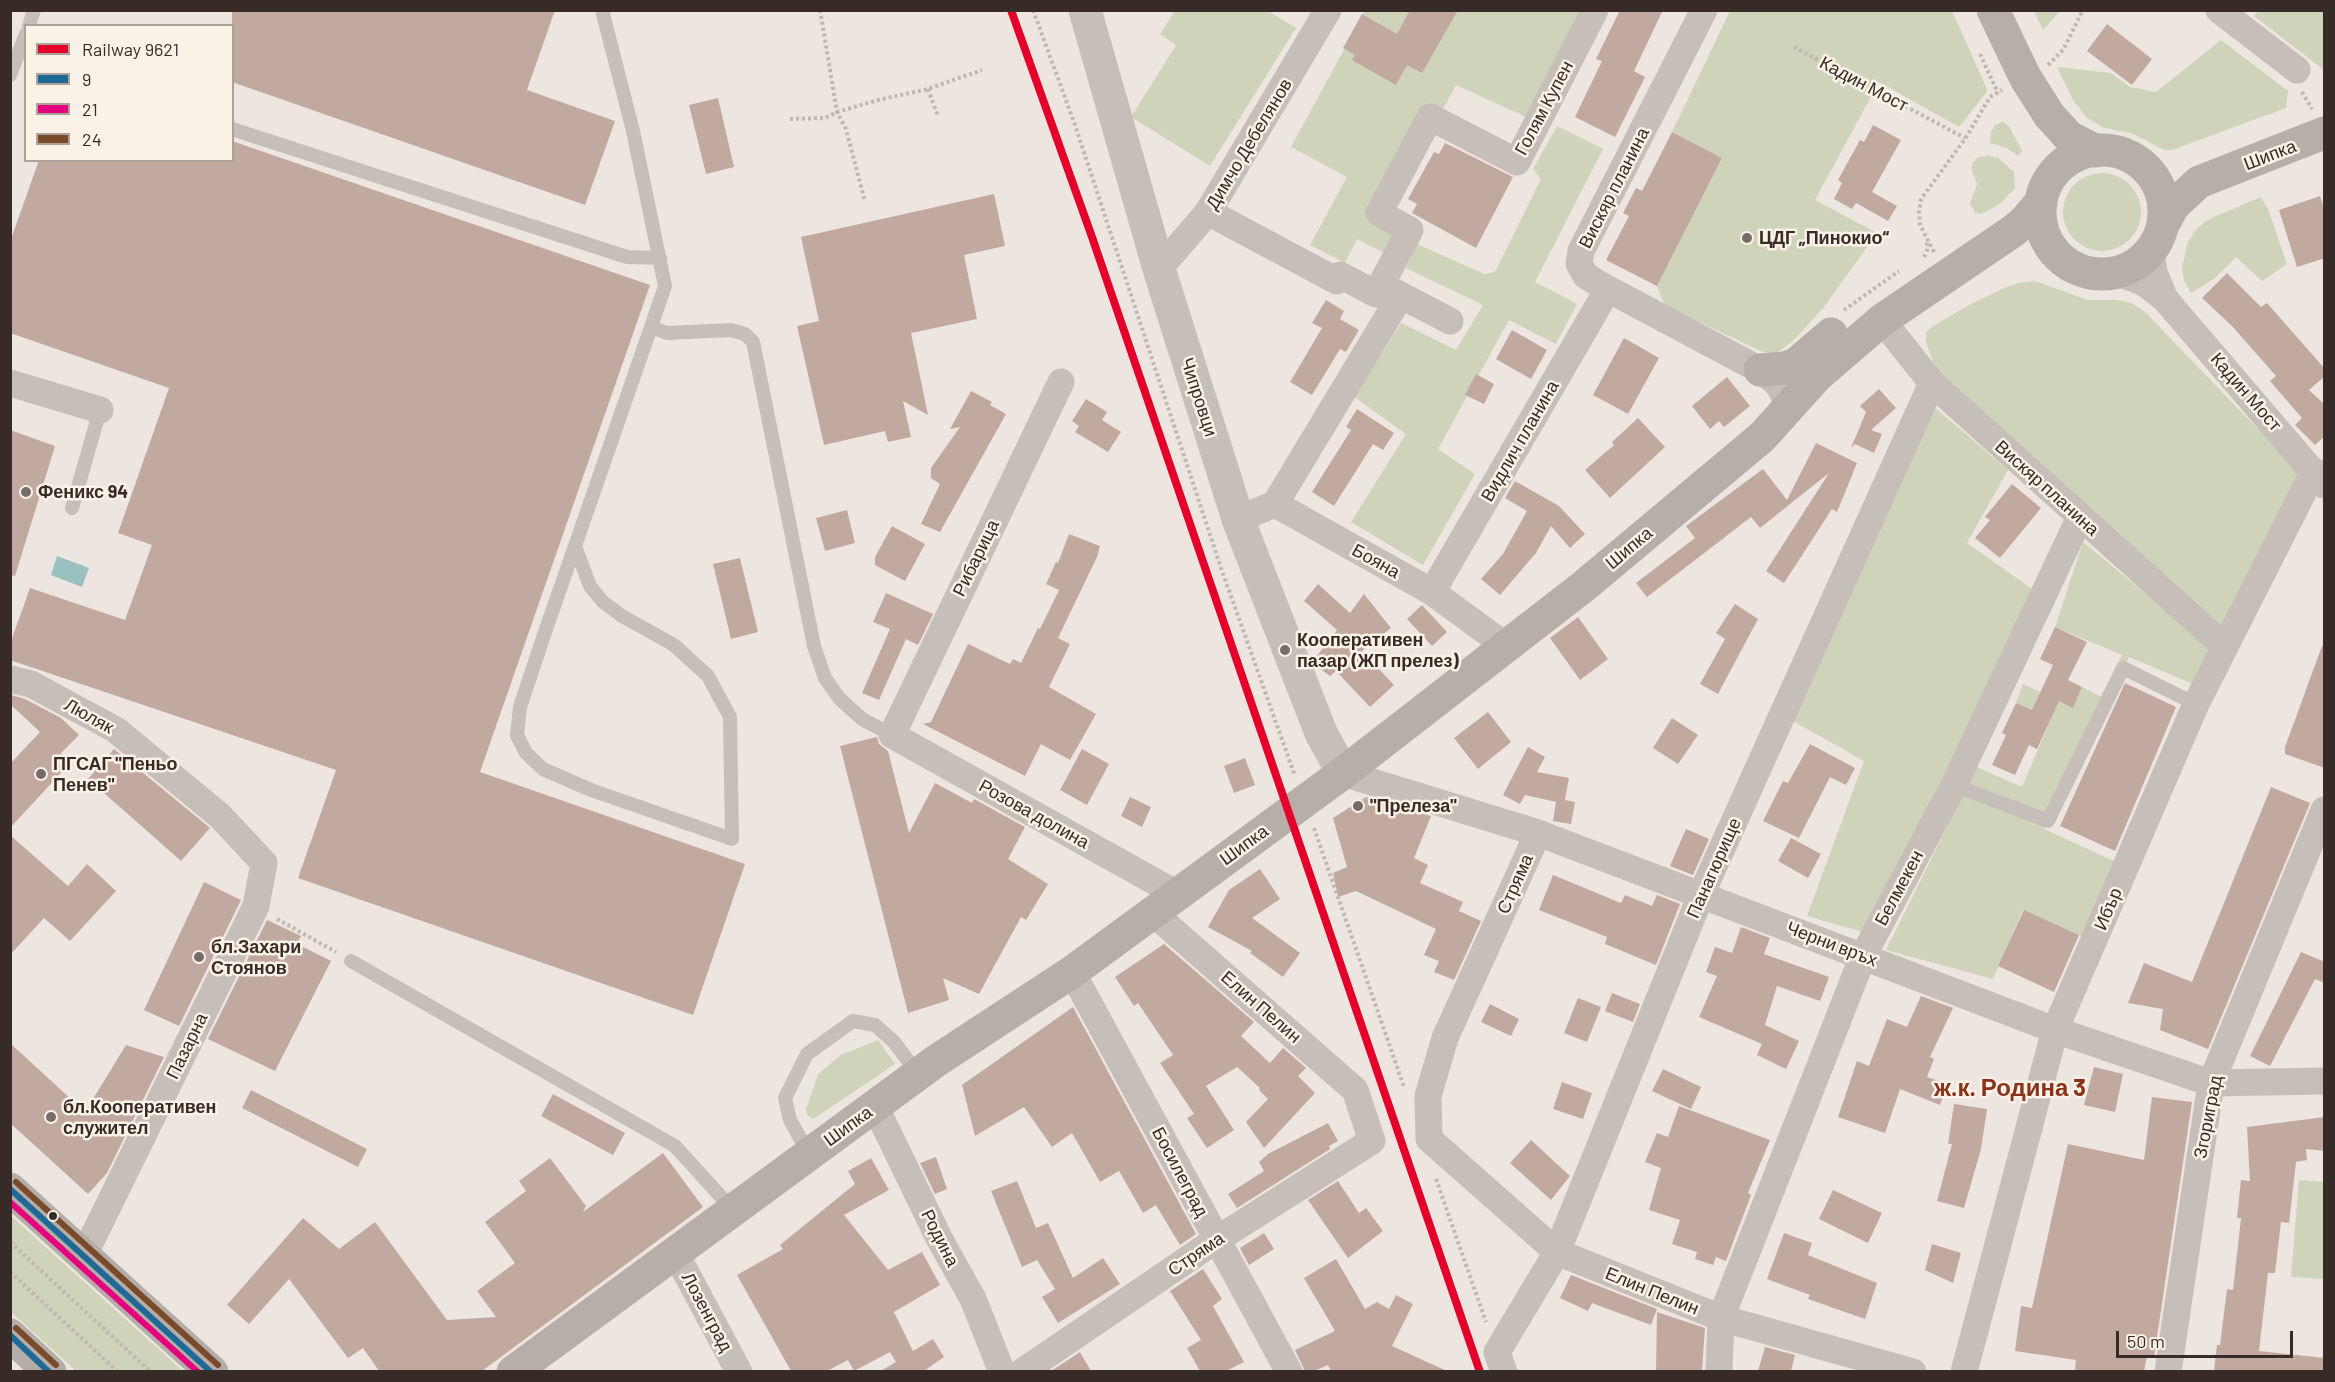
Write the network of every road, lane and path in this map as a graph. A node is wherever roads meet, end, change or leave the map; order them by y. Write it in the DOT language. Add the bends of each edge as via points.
graph roads {
  1 [pos="602,10"];
  2 [pos="820,10"];
  3 [pos="1033,10"];
  4 [pos="1084,10"];
  5 [pos="1328,10"];
  6 [pos="1595,10"];
  7 [pos="1704,10"];
  8 [pos="1993,10"];
  9 [pos="2083,10"];
  10 [pos="2219,10"];
  11 [pos="24,40"];
  12 [pos="1794,47"];
  13 [pos="17,61"];
  14 [pos="982,70"];
  15 [pos="2297,70"];
  16 [pos="10,75"];
  17 [pos="2030,85"];
  18 [pos="928,89"];
  19 [pos="837,112"];
  20 [pos="938,116"];
  21 [pos="790,119"];
  22 [pos="234,130"];
  23 [pos="2325,133"];
  24 [pos="1965,139"];
  25 [pos="2096,151"];
  26 [pos="2140,163"];
  27 [pos="2214,174"];
  28 [pos="2046,190"];
  29 [pos="865,202"];
  30 [pos="1208,212"];
  31 [pos="2159,235"];
  32 [pos="1927,240"];
  33 [pos="660,258"];
  34 [pos="1973,259"];
  35 [pos="2063,260"];
  36 [pos="1159,269"];
  37 [pos="2117,273"];
  38 [pos="1930,286"];
  39 [pos="1391,290"];
  40 [pos="1608,290"];
  41 [pos="2165,299"];
  42 [pos="1882,320"];
  43 [pos="1450,321"];
  44 [pos="651,327"];
  45 [pos="1760,369"];
  46 [pos="1061,382"];
  47 [pos="10,383"];
  48 [pos="1932,383"];
  49 [pos="1787,406"];
  50 [pos="100,410"];
  51 [pos="2319,478"];
  52 [pos="1275,504"];
  53 [pos="72,508"];
  54 [pos="2080,517"];
  55 [pos="1238,519"];
  56 [pos="574,546"];
  57 [pos="1432,592"];
  58 [pos="1506,646"];
  59 [pos="2224,646"];
  60 [pos="10,679"];
  61 [pos="2196,704"];
  62 [pos="892,735"];
  63 [pos="1343,773"];
  64 [pos="1954,785"];
  65 [pos="1305,801"];
  66 [pos="2325,810"];
  67 [pos="1538,833"];
  68 [pos="242,837"];
  69 [pos="1701,895"];
  70 [pos="1165,903"];
  71 [pos="256,906"];
  72 [pos="1863,956"];
  73 [pos="351,961"];
  74 [pos="1072,972"];
  75 [pos="2055,1030"];
  76 [pos="918,1074"];
  77 [pos="2325,1081"];
  78 [pos="2211,1083"];
  79 [pos="1406,1093"];
  80 [pos="875,1106"];
  81 [pos="1429,1139"];
  82 [pos="1372,1141"];
  83 [pos="809,1154"];
  84 [pos="1433,1172"];
  85 [pos="10,1189"];
  86 [pos="733,1210"];
  87 [pos="1216,1240"];
  88 [pos="10,1242"];
  89 [pos="675,1252"];
  90 [pos="1557,1252"];
  91 [pos="84,1255"];
  92 [pos="10,1272"];
  93 [pos="1721,1318"];
  94 [pos="10,1335"];
  95 [pos="1500,1362"];
  96 [pos="50,1371"];
  97 [pos="118,1371"];
  98 [pos="151,1371"];
  99 [pos="212,1371"];
  100 [pos="513,1371"];
  101 [pos="739,1371"];
  102 [pos="1002,1371"];
  103 [pos="1022,1371"];
  104 [pos="1288,1371"];
  105 [pos="1719,1371"];
  106 [pos="1913,1371"];
  107 [pos="1964,1371"];
  108 [pos="2168,1371"];
  1 -- 33 [label="lane"];
  2 -- 19 [label="path"];
  3 -- 65 [label="path" via="1074,122 1221,568"];
  4 -- 36 [label="street, Чипровци"];
  5 -- 30 [label="street, Димчо Дебелянов"];
  6 -- 39 [label="street, Голям Купен" via="1517,162 1430,117 1379,213 1410,230"];
  7 -- 40 [label="street, Вискяр планина" via="1581,251 1579,264 1586,276"];
  8 -- 17 [label="main road"];
  9 -- 17 [label="path" via="2055,60"];
  10 -- 15 [label="street"];
  11 -- 13 [label="lane"];
  12 -- 24 [label="path, Кадин Мост"];
  13 -- 16 [label="lane"];
  14 -- 18 [label="path"];
  17 -- 24 [label="path" via="1990,97"];
  17 -- 25 [label="main road" via="2069,137"];
  17 -- 28 [label="main road" via="2048,146"];
  18 -- 19 [label="path"];
  18 -- 20 [label="path"];
  19 -- 21 [label="path" via="825,118"];
  19 -- 29 [label="path" via="846,129"];
  22 -- 33 [label="lane" via="627,257"];
  23 -- 27 [label="main road, Шипка"];
  24 -- 32 [label="path" via="1921,200 1919,218"];
  25 -- 26 [label="main road, Шипка" via="2115,152"];
  25 -- 28 [label="main road, Шипка" via="2066,162"];
  26 -- 27 [label="main road, Шипка" via="2167,174"];
  26 -- 31 [label="main road" via="2162,196"];
  27 -- 31 [label="main road, Шипка" via="2182,196"];
  28 -- 34 [label="main road, Шипка" via="2025,221"];
  28 -- 35 [label="main road, Шипка" via="2041,223 2044,234"];
  30 -- 36 [label="street, Димчо Дебелянов"];
  30 -- 39 [label="street" via="1337,281 1340,275 1376,294"];
  31 -- 37 [label="main road, Шипка" via="2142,260"];
  31 -- 41 [label="street, Кадин Мост" via="2152,259"];
  33 -- 44 [label="lane" via="665,286"];
  34 -- 35 [label="main road, Шипка" via="2025,252"];
  34 -- 38 [label="main road, Шипка"];
  35 -- 37 [label="main road, Шипка" via="2088,273"];
  36 -- 55 [label="street, Чипровци"];
  37 -- 41 [label="street, Кадин Мост" via="2143,282"];
  38 -- 42 [label="main road, Шипка"];
  38 -- 45 [label="main road" via="1900,289 1882,296 1796,364"];
  39 -- 43 [label="street"];
  39 -- 52 [label="street"];
  40 -- 45 [label="street, Вискяр планина"];
  40 -- 57 [label="street, Видлич планина"];
  41 -- 51 [label="street, Кадин Мост"];
  42 -- 48 [label="street, Вискяр планина"];
  42 -- 49 [label="main road, Шипка"];
  44 -- 56 [label="lane"];
  44 -- 62 [label="lane" via="667,333 731,330 745,334 753,342 814,646 825,678 839,698 862,719"];
  45 -- 49 [label="street, Вискяр планина" via="1778,386"];
  46 -- 62 [label="street, Рибарица"];
  47 -- 50 [label="street"];
  48 -- 54 [label="street, Вискяр планина"];
  48 -- 69 [label="street, Панагюрище"];
  49 -- 58 [label="main road, Шипка" via="1762,437"];
  50 -- 53 [label="lane"];
  51 -- 59 [label="street, Ибър"];
  52 -- 55 [label="street"];
  52 -- 57 [label="street, Бояна"];
  54 -- 59 [label="street, Вискяр планина"];
  54 -- 64 [label="street, Белмекен"];
  55 -- 63 [label="street, Чипровци" via="1322,733"];
  56 -- 56 [label="lane" via="590,586 602,601 674,645 708,676 730,717 732,839 591,790 543,769 526,753 517,735 520,707"];
  57 -- 58 [label="street, Бояна"];
  58 -- 63 [label="main road, Шипка"];
  59 -- 61 [label="street, Ибър"];
  60 -- 68 [label="street, Люляк" via="31,684 116,730"];
  61 -- 64 [label="lane" via="2123,668 2048,821"];
  61 -- 75 [label="street, Ибър"];
  62 -- 70 [label="street, Розова долина"];
  63 -- 65 [label="main road, Шипка"];
  63 -- 67 [label="street, Черни връх"];
  64 -- 72 [label="street, Белмекен"];
  65 -- 70 [label="main road, Шипка"];
  65 -- 79 [label="path"];
  66 -- 78 [label="street, Згориград"];
  67 -- 69 [label="street, Черни връх"];
  67 -- 81 [label="street, Стряма" via="1445,1038 1428,1096"];
  68 -- 71 [label="street, Пазарна" via="264,862"];
  69 -- 72 [label="street, Черни връх"];
  69 -- 90 [label="street, Панагюрище"];
  70 -- 74 [label="main road, Шипка"];
  70 -- 82 [label="street, Елин Пелин" via="1355,1090"];
  71 -- 73 [label="path"];
  71 -- 91 [label="street, Пазарна"];
  72 -- 75 [label="street, Черни връх"];
  72 -- 93 [label="street, Белмекен"];
  73 -- 86 [label="lane" via="675,1146"];
  74 -- 76 [label="main road, Шипка"];
  74 -- 87 [label="street, Босилеград"];
  75 -- 78 [label="street, Черни връх"];
  75 -- 107 [label="street, Ибър"];
  76 -- 80 [label="main road, Шипка"];
  76 -- 83 [label="lane" via="875,1024 853,1021 807,1054 785,1098 790,1120"];
  77 -- 78 [label="street, Черни връх"];
  78 -- 108 [label="street, Згориград"];
  80 -- 83 [label="main road, Шипка"];
  80 -- 102 [label="street, Родина" via="973,1299"];
  81 -- 90 [label="street, Елин Пелин"];
  82 -- 87 [label="street, Стряма"];
  83 -- 86 [label="main road, Шипка"];
  84 -- 95 [label="path"];
  85 -- 91 [label="main road"];
  86 -- 89 [label="main road, Шипка"];
  87 -- 103 [label="street, Стряма"];
  87 -- 104 [label="street, Босилеград"];
  88 -- 98 [label="path"];
  89 -- 100 [label="main road, Шипка"];
  89 -- 101 [label="street, Лозенград"];
  90 -- 93 [label="street, Елин Пелин"];
  90 -- 95 [label="street, Панагюрище"];
  91 -- 99 [label="main road"];
  92 -- 97 [label="path"];
  93 -- 105 [label="street, Белмекен"];
  93 -- 106 [label="street, Елин Пелин"];
  94 -- 96 [label="main road"];
}
